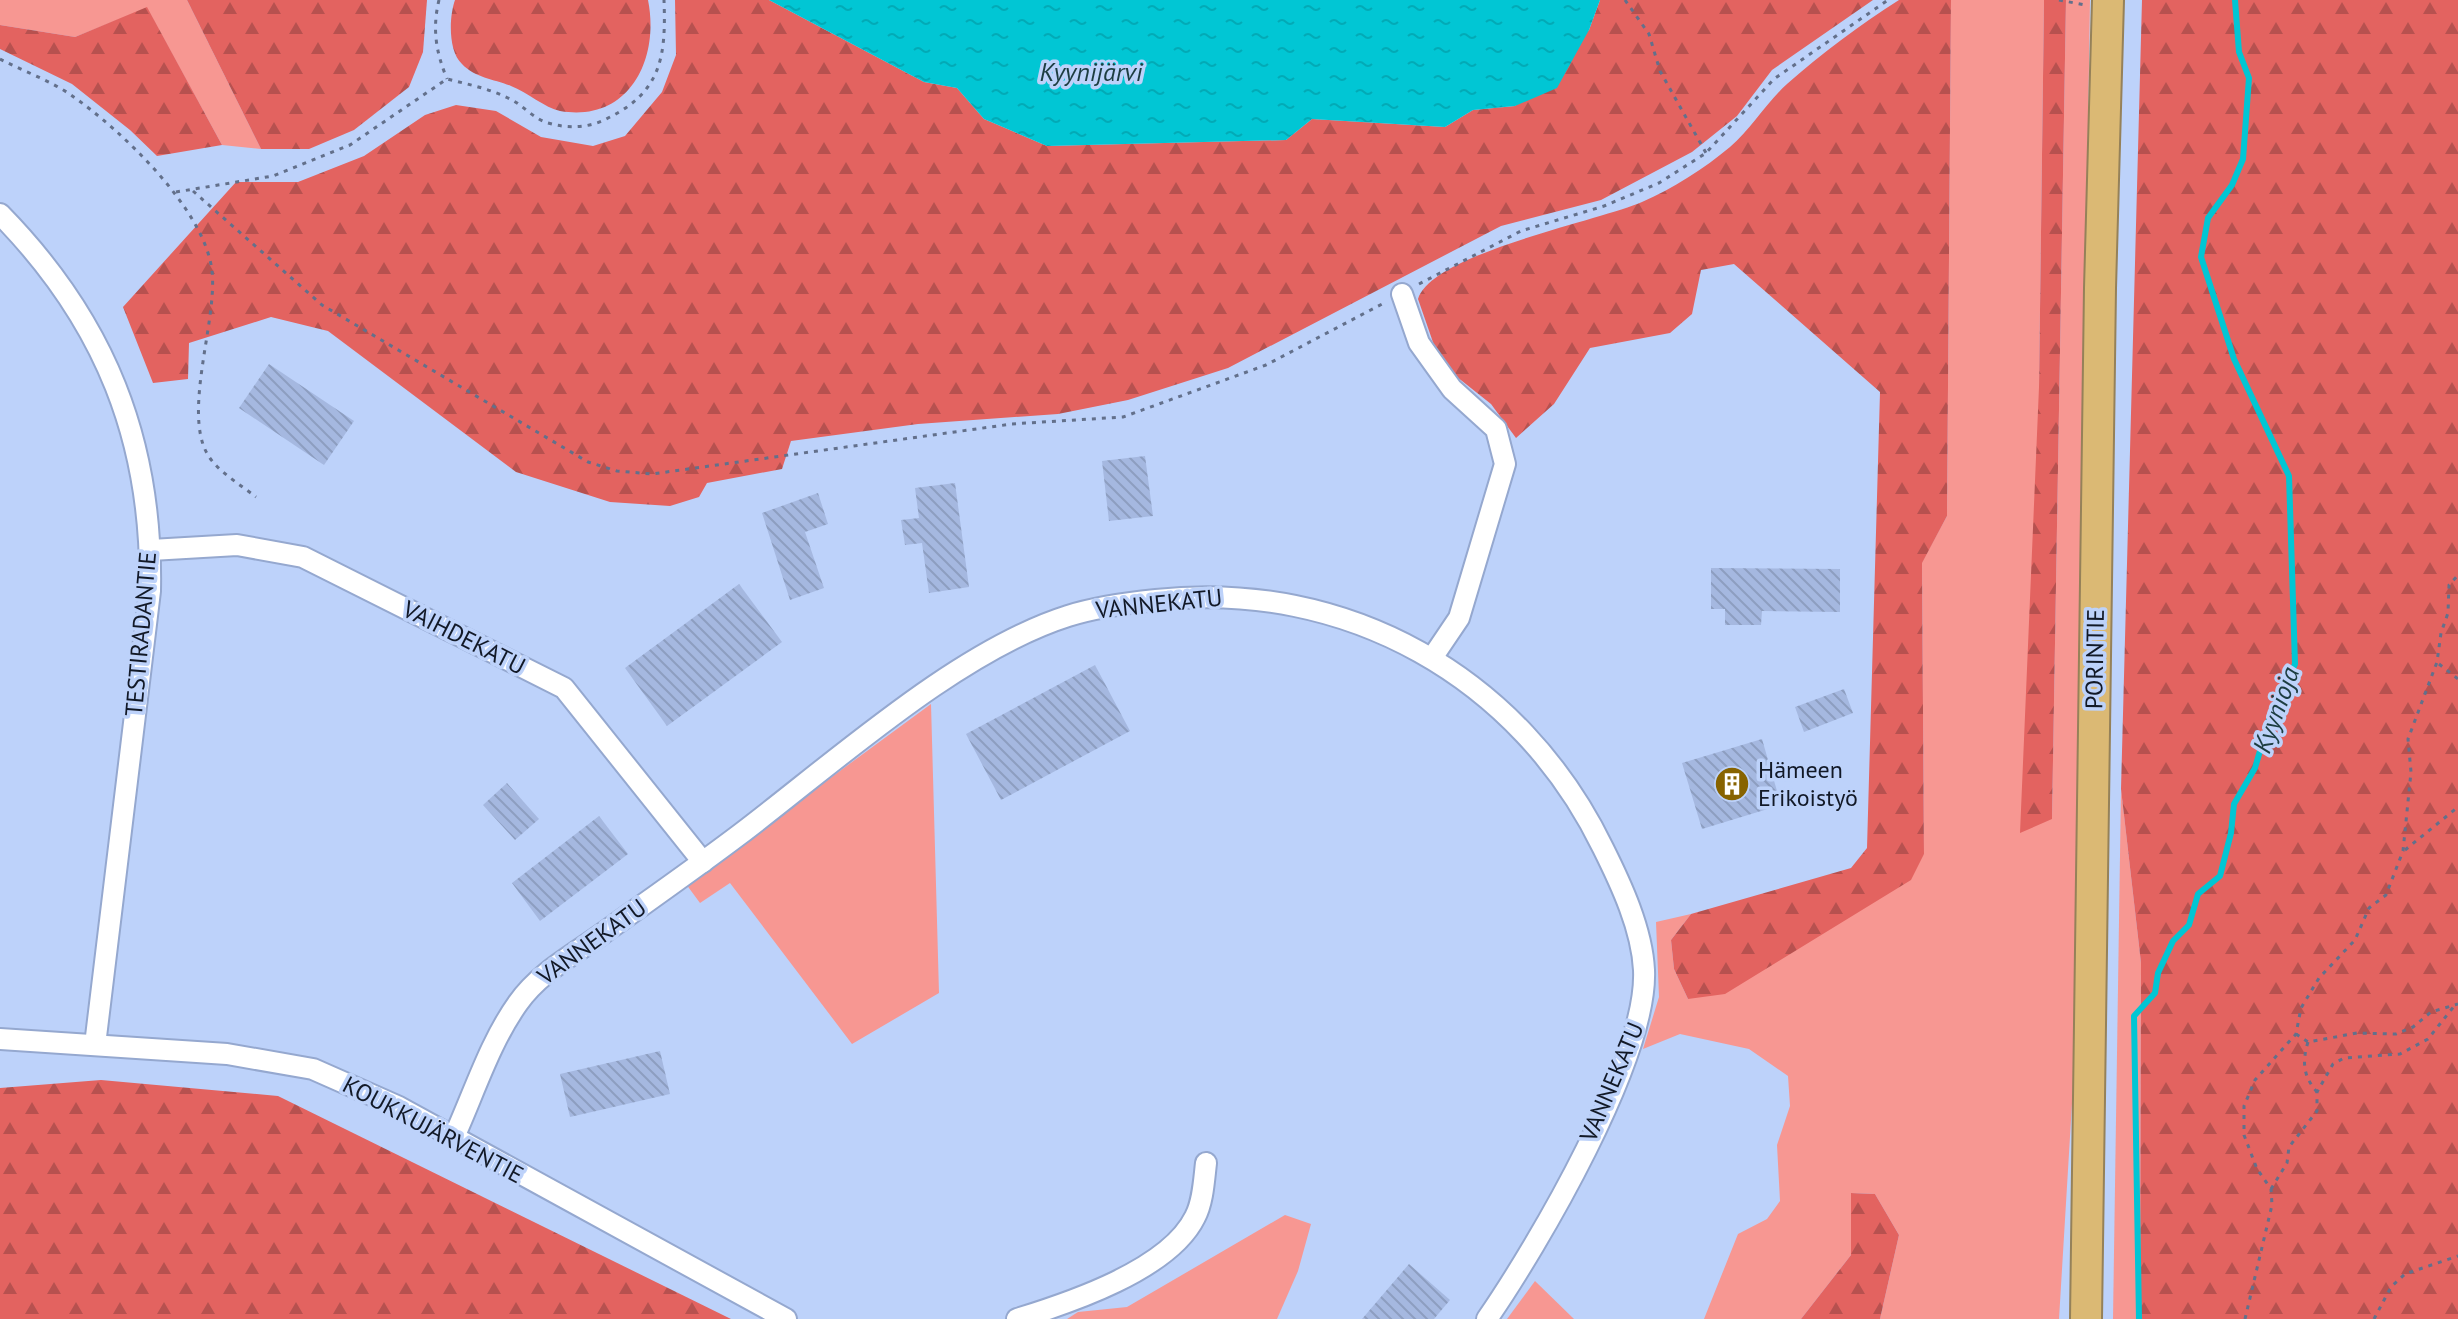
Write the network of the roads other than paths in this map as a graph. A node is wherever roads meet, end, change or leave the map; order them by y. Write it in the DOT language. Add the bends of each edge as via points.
graph roads {
  1 [pos="2108,0"];
  2 [pos="0,214"];
  3 [pos="1402,294"];
  4 [pos="151,550"];
  5 [pos="1432,658"];
  6 [pos="703,862"];
  7 [pos="0,1039"];
  8 [pos="95,1045"];
  9 [pos="454,1137"];
  10 [pos="1206,1163"];
  11 [pos="786,1319"];
  12 [pos="1017,1319"];
  13 [pos="1487,1319"];
  14 [pos="2086,1319"];
  1 -- 14 [label="highway, PORINTIE"];
  2 -- 4 [label="street, TESTIRADANTIE" via="63,285 114,378 133,433"];
  3 -- 5 [label="street" via="1419,343 1452,389 1496,429 1505,464 1459,618"];
  4 -- 6 [label="street, VAIHDEKATU" via="237,545 303,557 564,688"];
  4 -- 8 [label="street, TESTIRADANTIE"];
  5 -- 6 [label="street, VANNEKATU" via="1373,628 1307,606 1230,596 1126,603 1068,616 994,648 935,687"];
  5 -- 13 [label="street, VANNEKATU" via="1496,703 1543,751 1585,811 1614,870 1644,966 1642,1008 1613,1089 1529,1258"];
  6 -- 9 [label="street, VANNEKATU" via="535,982 505,1024"];
  7 -- 8 [label="street, KOUKKUJÄRVENTIE"];
  8 -- 9 [label="street, KOUKKUJÄRVENTIE" via="227,1054 313,1069"];
  9 -- 11 [label="street, KOUKKUJÄRVENTIE"];
  10 -- 12 [label="street" via="1195,1217 1177,1241 1137,1270 1081,1299"];
}
